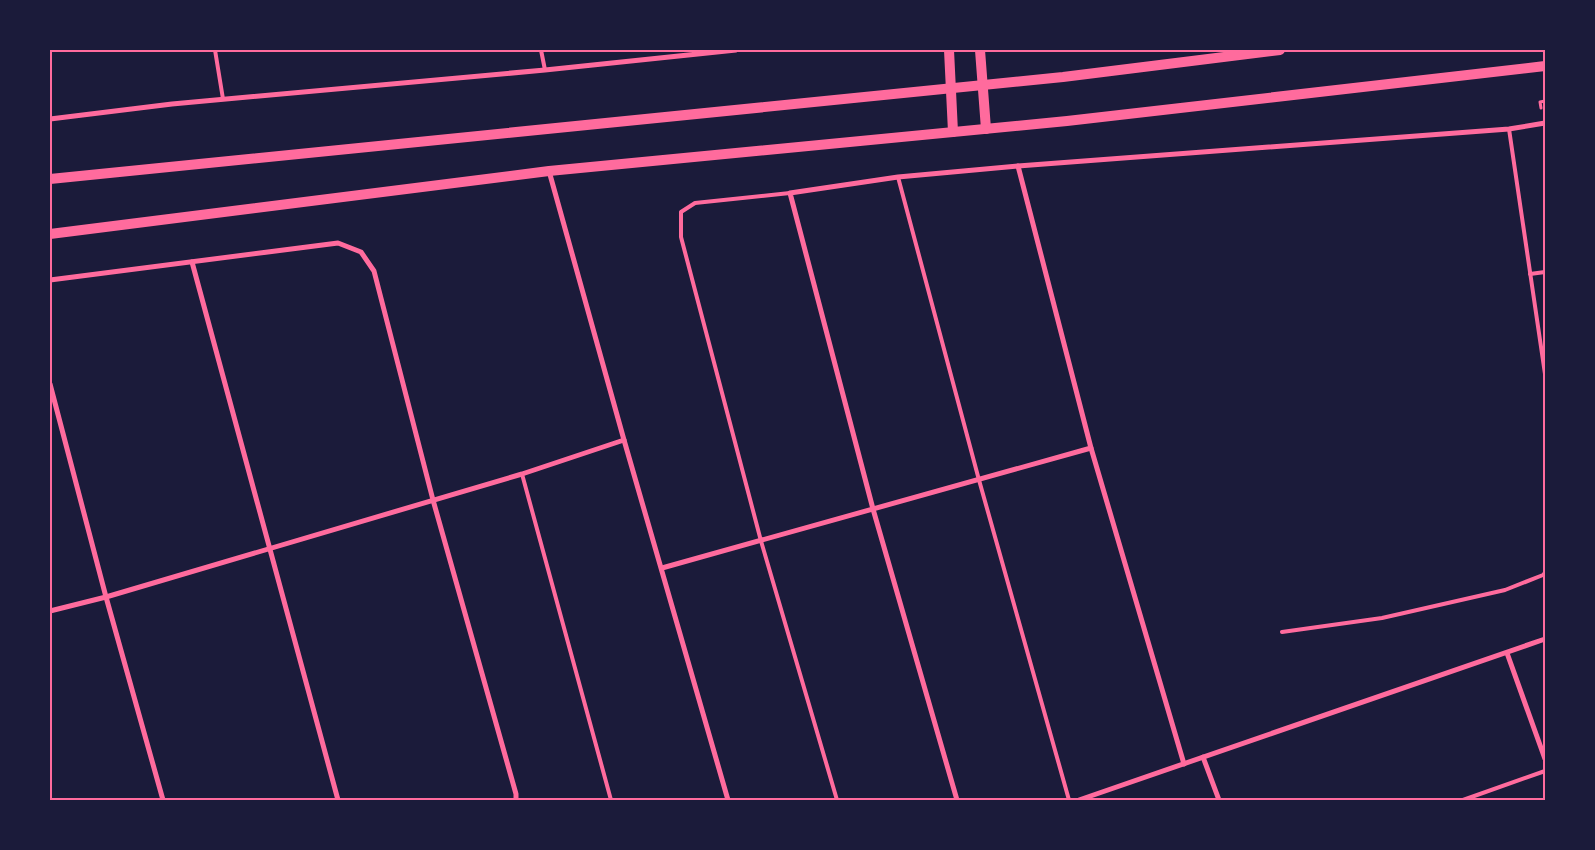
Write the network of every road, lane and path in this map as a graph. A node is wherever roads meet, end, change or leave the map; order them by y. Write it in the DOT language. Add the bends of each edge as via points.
graph roads {
  1 [pos="215,50"];
  2 [pos="541,50"];
  3 [pos="736,50"];
  4 [pos="949,50"];
  5 [pos="980,50"];
  6 [pos="1280,50"];
  7 [pos="1545,66"];
  8 [pos="545,70"];
  9 [pos="983,85"];
  10 [pos="952,88"];
  11 [pos="223,99"];
  12 [pos="50,119"];
  13 [pos="1545,123"];
  14 [pos="986,129"];
  15 [pos="1509,129"];
  16 [pos="953,132"];
  17 [pos="1018,166"];
  18 [pos="549,171"];
  19 [pos="898,177"];
  20 [pos="50,179"];
  21 [pos="790,193"];
  22 [pos="50,234"];
  23 [pos="192,262"];
  24 [pos="1545,272"];
  25 [pos="1530,274"];
  26 [pos="50,280"];
  27 [pos="1545,374"];
  28 [pos="50,384"];
  29 [pos="624,440"];
  30 [pos="1091,448"];
  31 [pos="522,474"];
  32 [pos="979,480"];
  33 [pos="433,500"];
  34 [pos="873,510"];
  35 [pos="761,541"];
  36 [pos="270,548"];
  37 [pos="662,568"];
  38 [pos="1545,573"];
  39 [pos="106,596"];
  40 [pos="50,611"];
  41 [pos="1282,632"];
  42 [pos="1545,639"];
  43 [pos="1507,652"];
  44 [pos="1203,757"];
  45 [pos="1545,759"];
  46 [pos="1184,764"];
  47 [pos="1545,770"];
  48 [pos="163,800"];
  49 [pos="338,800"];
  50 [pos="516,800"];
  51 [pos="611,800"];
  52 [pos="728,800"];
  53 [pos="837,800"];
  54 [pos="957,800"];
  55 [pos="1069,800"];
  56 [pos="1079,800"];
  57 [pos="1219,800"];
  58 [pos="1462,800"];
  1 -- 11 [label="lane"];
  2 -- 8 [label="lane"];
  3 -- 8 [label="street"];
  4 -- 10 [label="main road"];
  5 -- 9 [label="main road"];
  6 -- 9 [label="main road"];
  7 -- 14 [label="main road"];
  8 -- 11 [label="street"];
  9 -- 10 [label="main road"];
  9 -- 14 [label="main road"];
  10 -- 16 [label="main road"];
  10 -- 20 [label="main road"];
  11 -- 12 [label="street"];
  13 -- 15 [label="street"];
  14 -- 16 [label="main road"];
  15 -- 17 [label="street"];
  15 -- 25 [label="lane"];
  16 -- 18 [label="main road"];
  17 -- 19 [label="street"];
  17 -- 30 [label="street"];
  18 -- 22 [label="main road"];
  18 -- 29 [label="street"];
  19 -- 21 [label="street"];
  19 -- 32 [label="lane"];
  21 -- 34 [label="street"];
  21 -- 35 [label="lane" via="695,203 681,212 681,237"];
  23 -- 26 [label="street"];
  23 -- 33 [label="street" via="338,243 361,252 374,271"];
  23 -- 36 [label="street"];
  24 -- 25 [label="lane"];
  25 -- 27 [label="lane"];
  28 -- 39 [label="street"];
  29 -- 31 [label="street"];
  29 -- 37 [label="street"];
  30 -- 32 [label="street"];
  30 -- 46 [label="street"];
  31 -- 33 [label="street"];
  31 -- 51 [label="lane"];
  32 -- 34 [label="street"];
  32 -- 55 [label="lane"];
  33 -- 36 [label="street"];
  33 -- 50 [label="street"];
  34 -- 35 [label="street"];
  34 -- 54 [label="street"];
  35 -- 37 [label="street"];
  35 -- 53 [label="lane"];
  36 -- 39 [label="street"];
  36 -- 49 [label="street"];
  37 -- 52 [label="street"];
  38 -- 41 [label="lane" via="1496,592 1382,618"];
  39 -- 40 [label="street"];
  39 -- 48 [label="street"];
  42 -- 43 [label="street"];
  43 -- 44 [label="street"];
  43 -- 45 [label="street"];
  44 -- 46 [label="street"];
  44 -- 57 [label="street"];
  46 -- 56 [label="street"];
  47 -- 58 [label="lane"];
}
